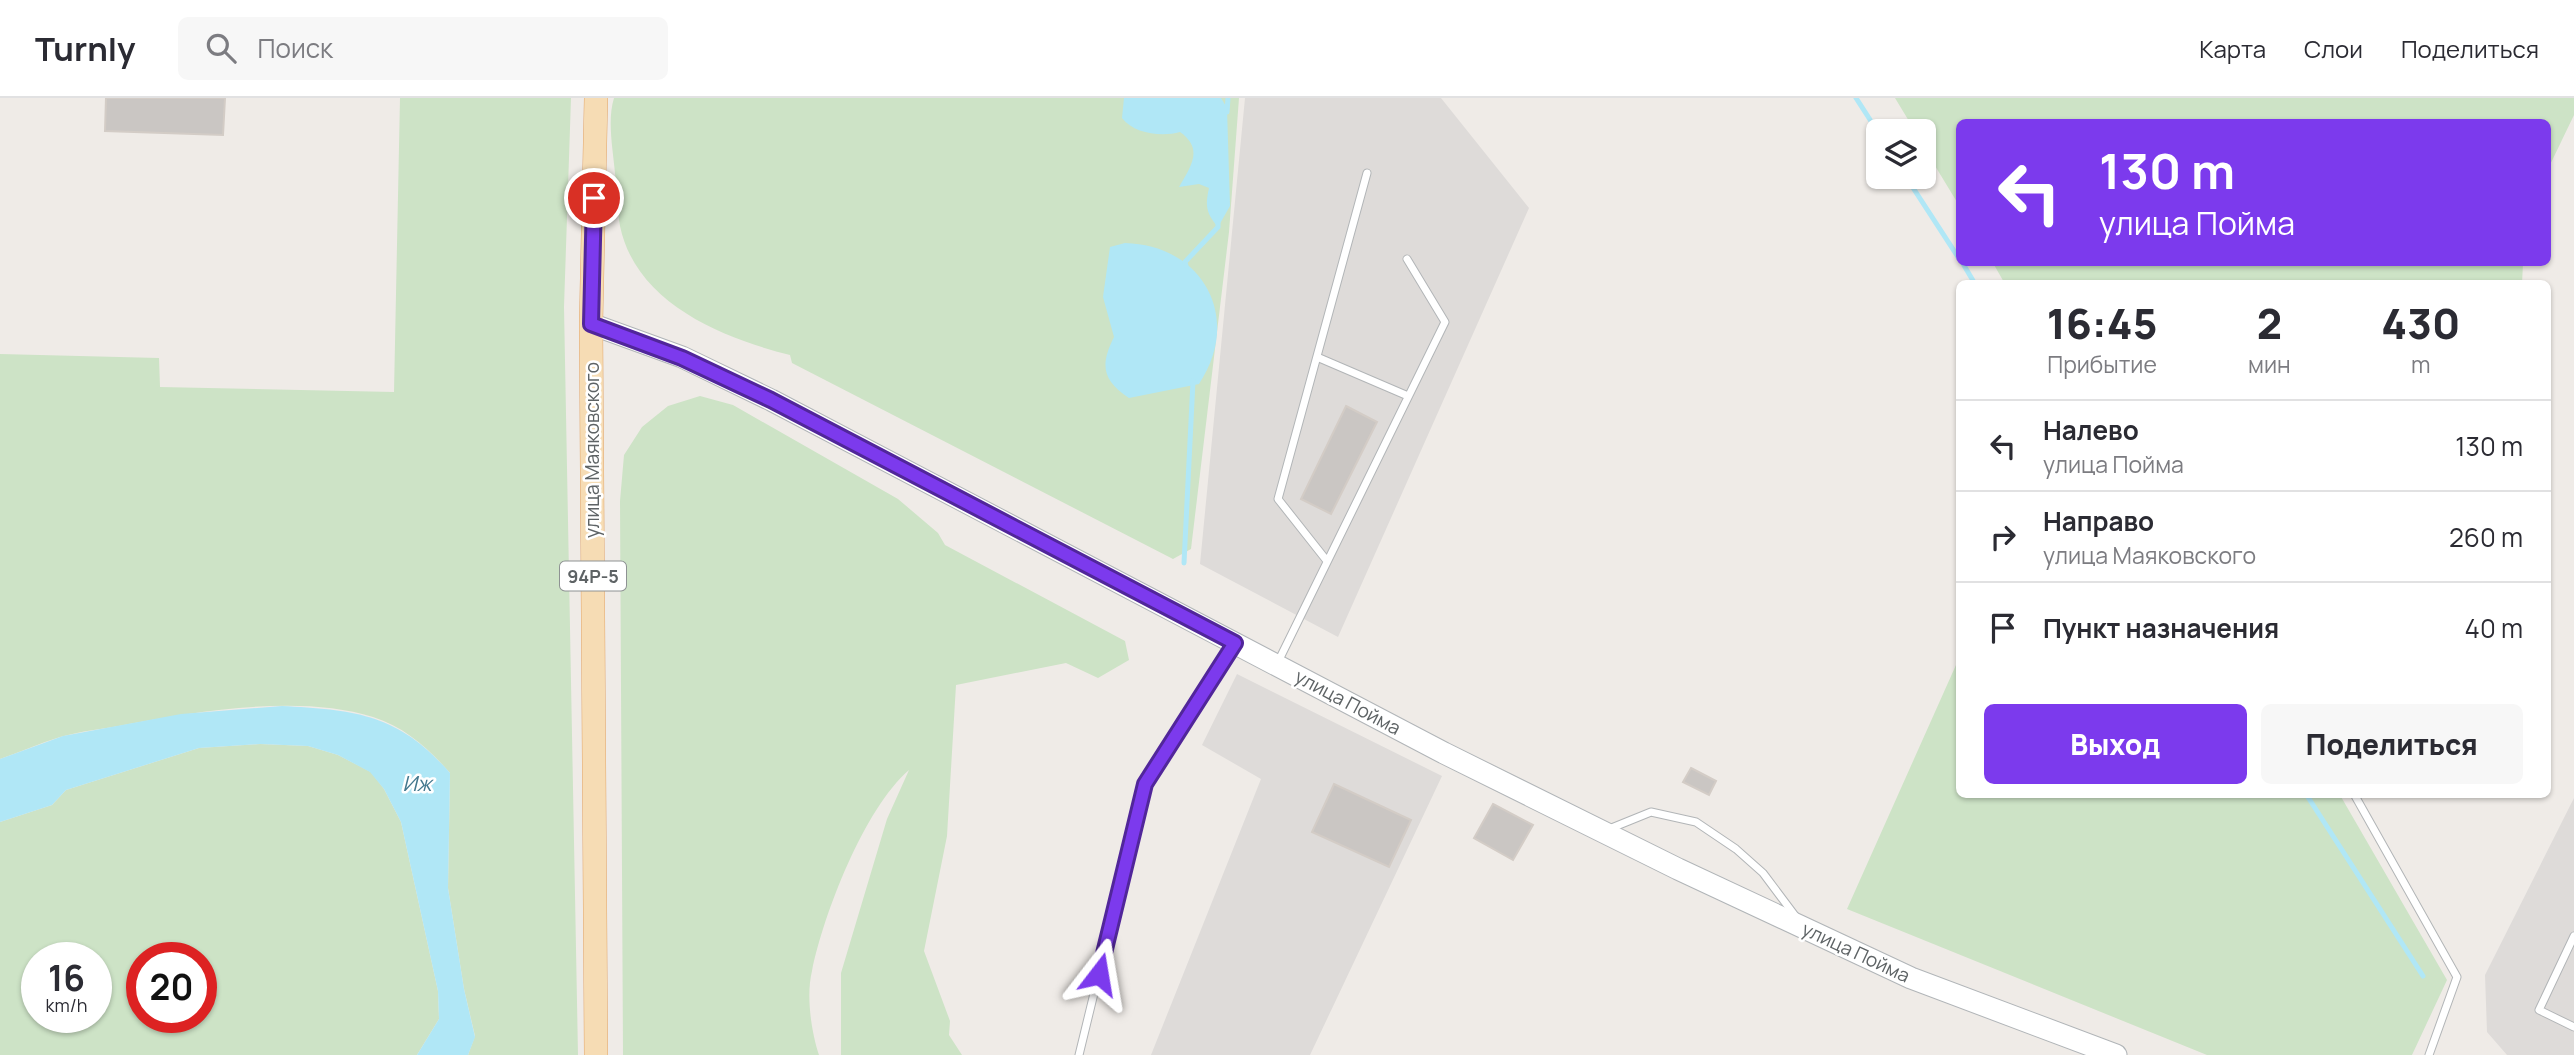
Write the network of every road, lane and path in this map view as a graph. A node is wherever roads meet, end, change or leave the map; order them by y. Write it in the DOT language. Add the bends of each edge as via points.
graph roads {
  1 [pos="596,98"];
  2 [pos="1367,173"];
  3 [pos="1407,259"];
  4 [pos="591,324"];
  5 [pos="1317,357"];
  6 [pos="1408,396"];
  7 [pos="1327,561"];
  8 [pos="1235,643"];
  9 [pos="1276,664"];
  10 [pos="2356,798"];
  11 [pos="1602,831"];
  12 [pos="1804,928"];
  13 [pos="2574,936"];
  14 [pos="2574,1027"];
  15 [pos="596,1055"];
  16 [pos="1079,1055"];
  17 [pos="2116,1055"];
  18 [pos="2429,1055"];
  1 -- 4 [label="main road, улица Маяковского / 94Р-5"];
  2 -- 5 [label="lane"];
  3 -- 6 [label="lane" via="1445,322"];
  4 -- 8 [label="main road, улица Пойма" via="682,358 771,400"];
  4 -- 15 [label="main road, улица Маяковского / 94Р-5"];
  5 -- 6 [label="lane"];
  5 -- 7 [label="lane" via="1278,499"];
  6 -- 7 [label="lane"];
  7 -- 9 [label="lane"];
  8 -- 9 [label="main road, улица Пойма"];
  8 -- 16 [label="lane" via="1145,784"];
  9 -- 11 [label="main road, улица Пойма"];
  10 -- 18 [label="lane" via="2456,977"];
  11 -- 12 [label="main road, улица Пойма"];
  11 -- 12 [label="lane" via="1651,813 1696,822 1763,873"];
  12 -- 17 [label="main road, улица Пойма" via="1911,978"];
  13 -- 14 [label="lane" via="2539,1010"];
}
